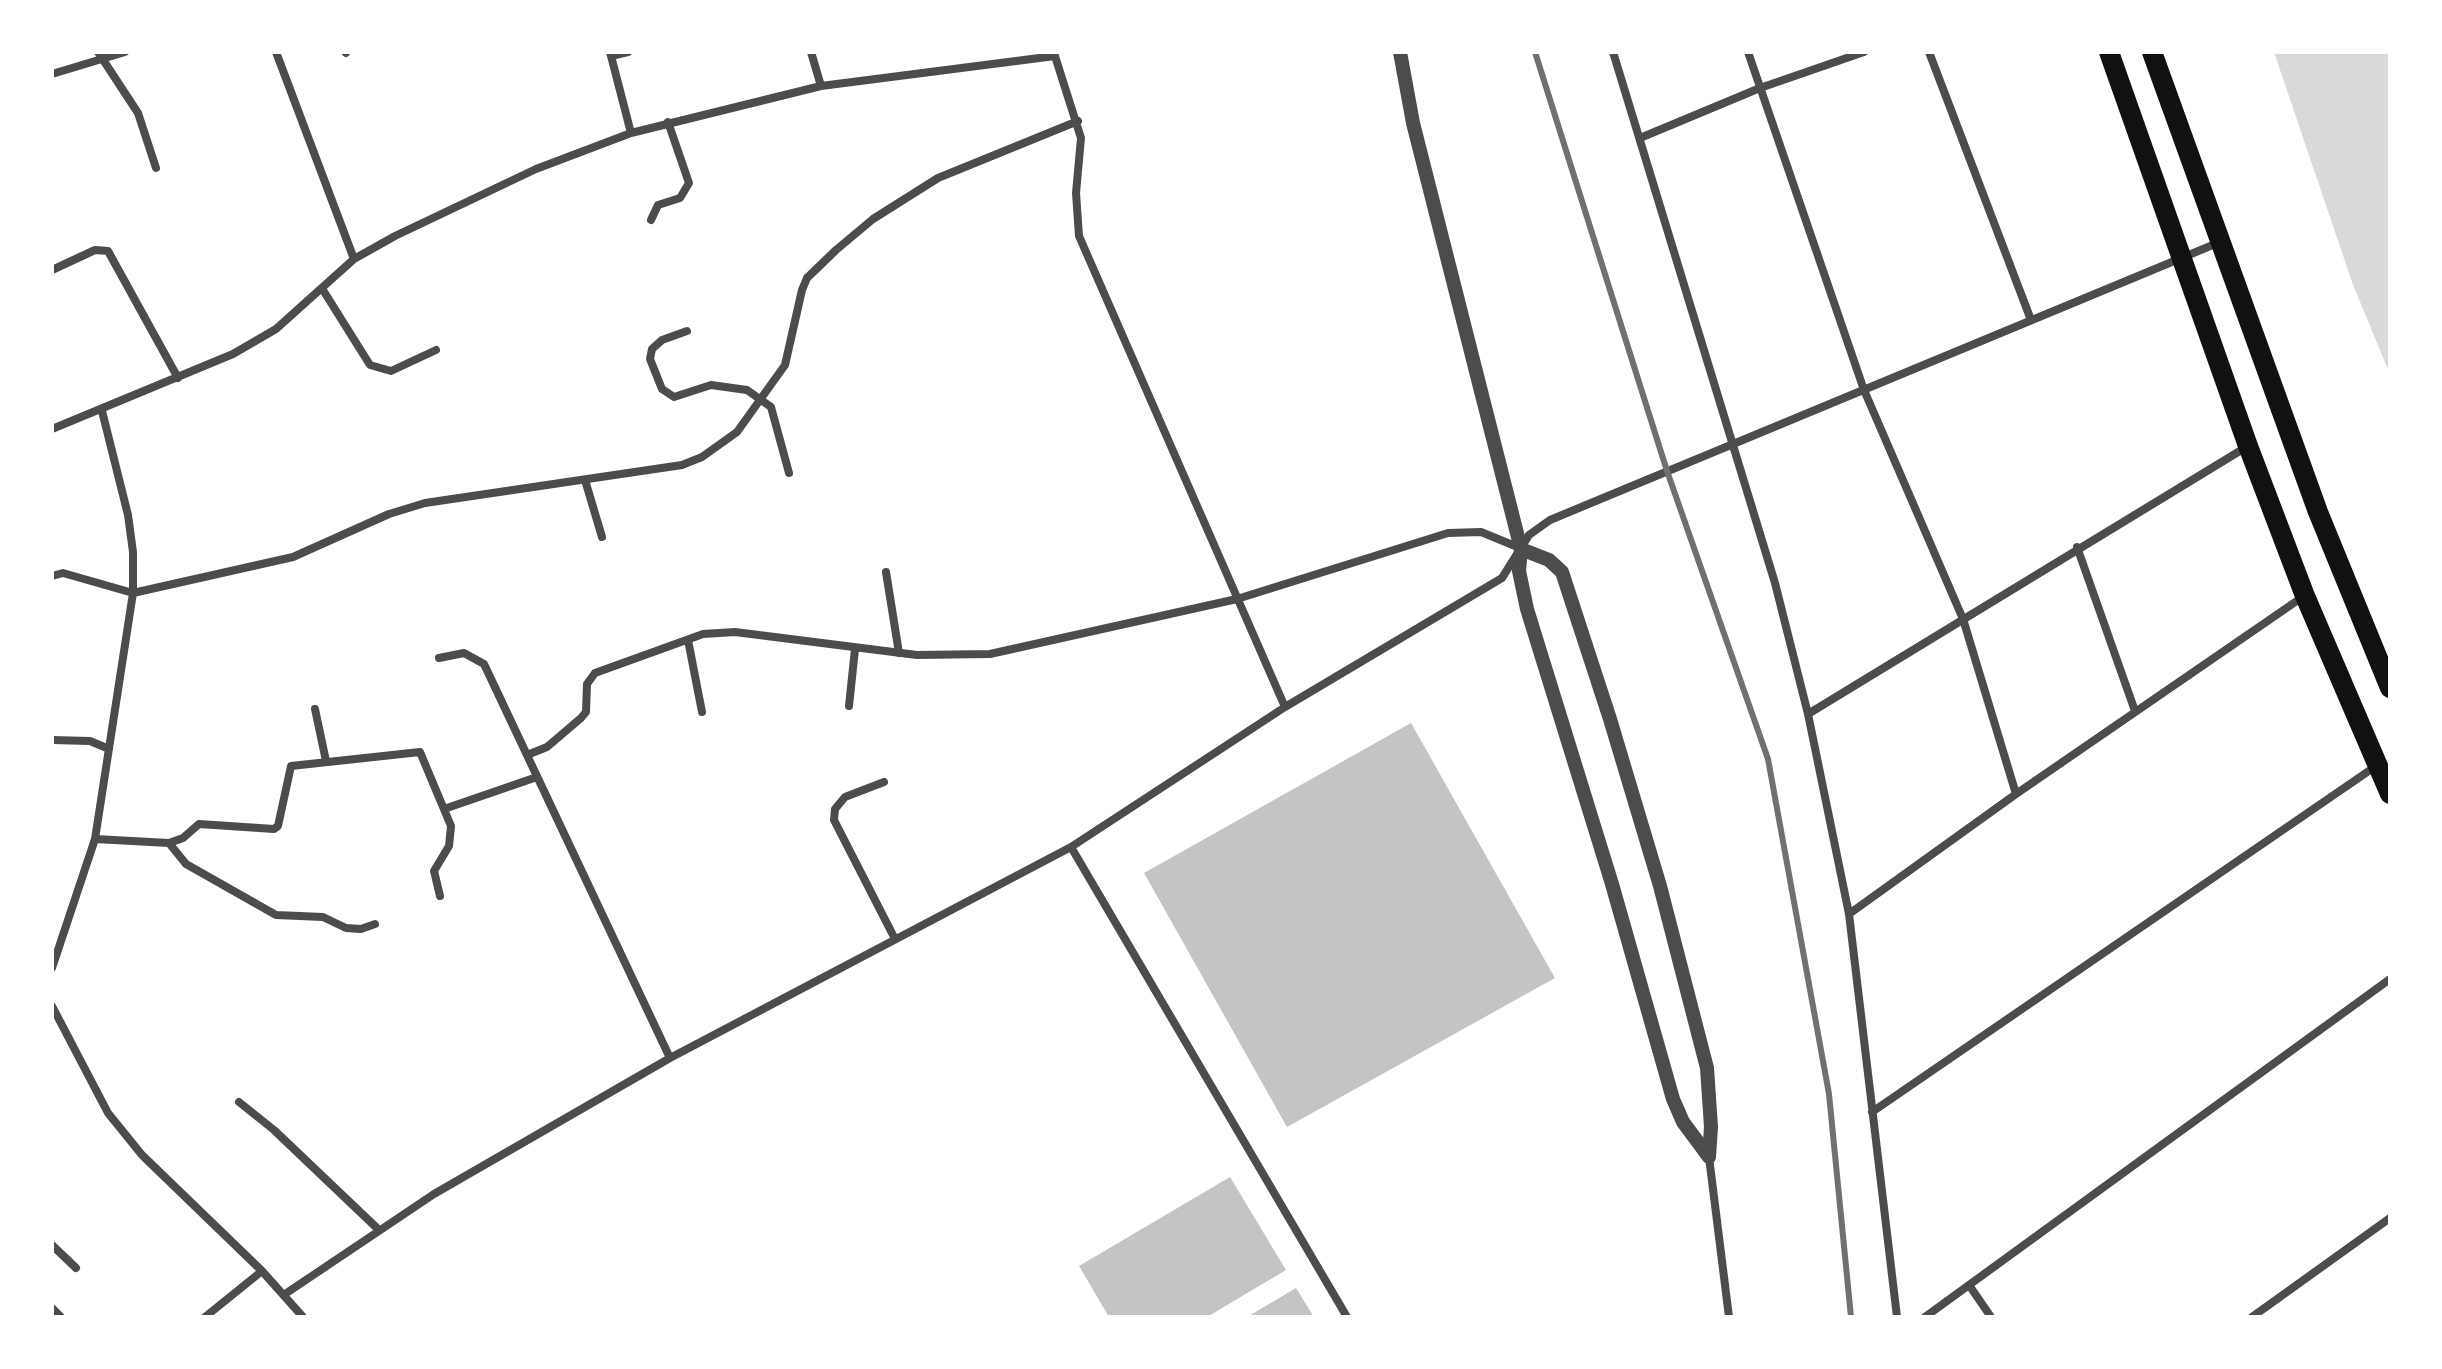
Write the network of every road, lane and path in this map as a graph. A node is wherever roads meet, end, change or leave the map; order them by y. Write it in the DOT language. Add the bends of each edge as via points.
graph roads {
  1 [pos="125,52"];
  2 [pos="276,52"];
  3 [pos="628,52"];
  4 [pos="811,52"];
  5 [pos="1400,52"];
  6 [pos="1613,52"];
  7 [pos="1748,52"];
  8 [pos="1864,52"];
  9 [pos="1929,52"];
  10 [pos="2109,52"];
  11 [pos="2152,52"];
  12 [pos="611,54"];
  13 [pos="1054,54"];
  14 [pos="101,56"];
  15 [pos="52,74"];
  16 [pos="821,86"];
  17 [pos="1760,88"];
  18 [pos="1078,121"];
  19 [pos="668,122"];
  20 [pos="631,133"];
  21 [pos="1640,138"];
  22 [pos="156,168"];
  23 [pos="651,220"];
  24 [pos="2221,242"];
  25 [pos="2182,258"];
  26 [pos="354,259"];
  27 [pos="52,270"];
  28 [pos="323,290"];
  29 [pos="2031,320"];
  30 [pos="687,331"];
  31 [pos="436,350"];
  32 [pos="178,378"];
  33 [pos="1864,390"];
  34 [pos="762,400"];
  35 [pos="102,411"];
  36 [pos="52,429"];
  37 [pos="1734,444"];
  38 [pos="2248,446"];
  39 [pos="789,473"];
  40 [pos="585,480"];
  41 [pos="602,537"];
  42 [pos="2077,547"];
  43 [pos="1521,549"];
  44 [pos="886,572"];
  45 [pos="52,576"];
  46 [pos="133,593"];
  47 [pos="2305,596"];
  48 [pos="1237,599"];
  49 [pos="1963,619"];
  50 [pos="688,640"];
  51 [pos="855,649"];
  52 [pos="899,653"];
  53 [pos="439,658"];
  54 [pos="2390,688"];
  55 [pos="849,706"];
  56 [pos="1285,707"];
  57 [pos="315,709"];
  58 [pos="2135,711"];
  59 [pos="702,712"];
  60 [pos="1808,714"];
  61 [pos="52,740"];
  62 [pos="109,749"];
  63 [pos="527,755"];
  64 [pos="326,761"];
  65 [pos="2377,765"];
  66 [pos="537,777"];
  67 [pos="884,782"];
  68 [pos="2016,794"];
  69 [pos="2390,794"];
  70 [pos="444,809"];
  71 [pos="95,839"];
  72 [pos="169,843"];
  73 [pos="1071,847"];
  74 [pos="440,896"];
  75 [pos="1849,914"];
  76 [pos="375,924"];
  77 [pos="895,939"];
  78 [pos="52,968"];
  79 [pos="2390,979"];
  80 [pos="52,1006"];
  81 [pos="670,1058"];
  82 [pos="239,1102"];
  83 [pos="1872,1112"];
  84 [pos="1709,1157"];
  85 [pos="2390,1218"];
  86 [pos="379,1230"];
  87 [pos="52,1245"];
  88 [pos="76,1268"];
  89 [pos="262,1271"];
  90 [pos="1969,1285"];
  91 [pos="285,1294"];
  92 [pos="52,1308"];
  93 [pos="61,1317"];
  94 [pos="205,1317"];
  95 [pos="303,1317"];
  96 [pos="1347,1317"];
  97 [pos="1729,1317"];
  98 [pos="1897,1317"];
  99 [pos="1925,1317"];
  100 [pos="1991,1317"];
  101 [pos="2252,1317"];
  1 -- 14 [label="street"];
  2 -- 26 [label="street"];
  3 -- 12 [label="street"];
  4 -- 16 [label="street"];
  5 -- 43 [label="street" via="1413,123"];
  6 -- 21 [label="street"];
  7 -- 17 [label="street"];
  8 -- 17 [label="street"];
  9 -- 29 [label="street"];
  10 -- 25 [label="main road"];
  11 -- 24 [label="main road"];
  12 -- 20 [label="street"];
  13 -- 16 [label="street"];
  13 -- 18 [label="street"];
  14 -- 15 [label="street"];
  14 -- 22 [label="street" via="138,113"];
  16 -- 19 [label="street"];
  17 -- 21 [label="street"];
  17 -- 33 [label="street"];
  18 -- 34 [label="street" via="938,178 836,250 807,278 785,365"];
  18 -- 48 [label="street" via="1079,236"];
  19 -- 20 [label="street"];
  19 -- 23 [label="street" via="689,183 680,198 658,205"];
  20 -- 26 [label="street" via="536,169"];
  21 -- 37 [label="street"];
  24 -- 25 [label="street"];
  24 -- 54 [label="main road" via="2318,512"];
  25 -- 29 [label="street"];
  25 -- 38 [label="main road"];
  26 -- 28 [label="street"];
  27 -- 32 [label="street" via="95,250 108,251"];
  28 -- 31 [label="street" via="370,365 391,371"];
  28 -- 32 [label="street" via="276,329"];
  29 -- 33 [label="street"];
  30 -- 34 [label="street" via="652,349 650,359 662,389 674,397 728,385"];
  32 -- 35 [label="street"];
  33 -- 37 [label="street"];
  33 -- 49 [label="street"];
  34 -- 39 [label="street" via="771,407"];
  34 -- 40 [label="street" via="737,432 702,457"];
  35 -- 36 [label="street"];
  35 -- 46 [label="street" via="128,515"];
  37 -- 43 [label="street" via="1550,520 1529,535"];
  37 -- 60 [label="street"];
  38 -- 42 [label="street"];
  38 -- 47 [label="main road"];
  40 -- 41 [label="street"];
  40 -- 46 [label="street" via="425,503 293,557"];
  42 -- 49 [label="street"];
  42 -- 58 [label="street"];
  43 -- 48 [label="street" via="1481,532 1448,533"];
  43 -- 56 [label="street" via="1502,578"];
  43 -- 84 [label="street" via="1519,571 1527,609 1673,1099"];
  43 -- 84 [label="street" via="1549,560 1562,572 1610,719 1707,1068"];
  44 -- 52 [label="street"];
  45 -- 46 [label="street" via="63,573"];
  46 -- 62 [label="street"];
  47 -- 58 [label="street"];
  47 -- 65 [label="main road"];
  48 -- 52 [label="street" via="990,654"];
  48 -- 56 [label="street"];
  49 -- 60 [label="street"];
  49 -- 68 [label="street"];
  50 -- 51 [label="street" via="735,632"];
  50 -- 59 [label="street"];
  50 -- 63 [label="street" via="595,673 587,684 586,712 547,747"];
  51 -- 52 [label="street"];
  51 -- 55 [label="street"];
  53 -- 63 [label="street" via="464,653 479,659"];
  56 -- 73 [label="street"];
  57 -- 64 [label="street"];
  58 -- 68 [label="street"];
  60 -- 75 [label="street"];
  61 -- 62 [label="street" via="90,741"];
  62 -- 71 [label="street"];
  63 -- 66 [label="street"];
  64 -- 70 [label="street" via="420,752"];
  64 -- 72 [label="street" via="291,766 274,829 199,824"];
  65 -- 69 [label="main road"];
  65 -- 83 [label="street"];
  66 -- 70 [label="street"];
  66 -- 81 [label="street"];
  67 -- 77 [label="street" via="845,797 834,820"];
  68 -- 75 [label="street"];
  70 -- 74 [label="street" via="452,836 434,871"];
  71 -- 72 [label="street"];
  71 -- 78 [label="street"];
  72 -- 76 [label="street" via="186,864 276,915 323,917 346,928"];
  73 -- 77 [label="street"];
  73 -- 96 [label="street"];
  75 -- 83 [label="street"];
  77 -- 81 [label="street"];
  79 -- 90 [label="street"];
  80 -- 89 [label="street" via="108,1113 188,1203"];
  81 -- 86 [label="street"];
  82 -- 86 [label="street"];
  83 -- 98 [label="street"];
  84 -- 97 [label="street"];
  85 -- 101 [label="street"];
  86 -- 91 [label="street"];
  87 -- 88 [label="street"];
  89 -- 91 [label="street"];
  89 -- 94 [label="street"];
  90 -- 99 [label="street"];
  90 -- 100 [label="street"];
  91 -- 95 [label="street"];
  92 -- 93 [label="street"];
}
